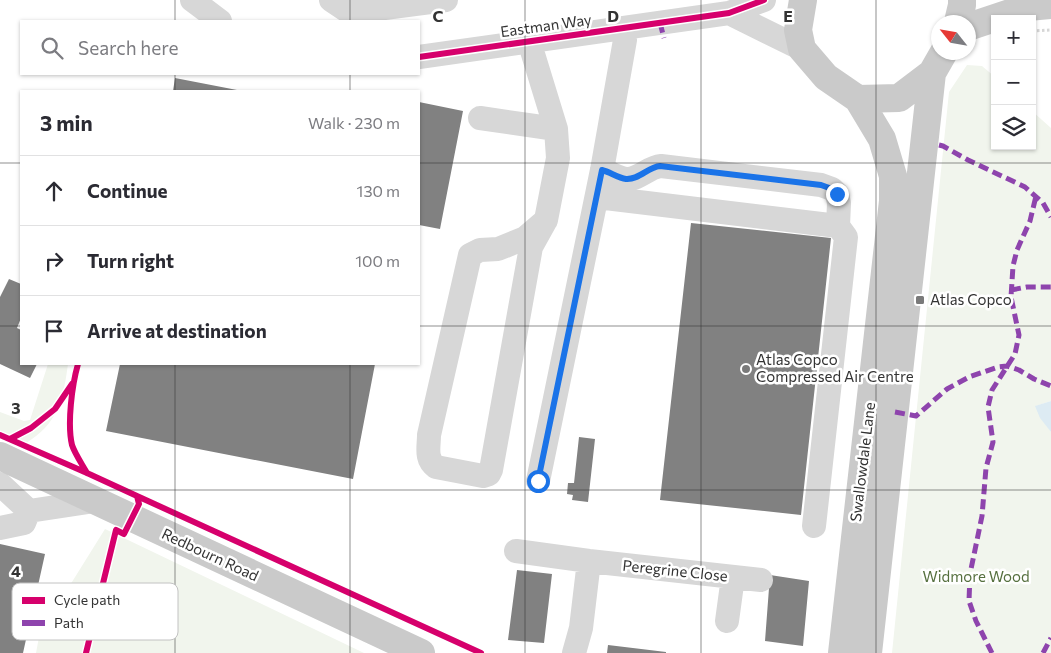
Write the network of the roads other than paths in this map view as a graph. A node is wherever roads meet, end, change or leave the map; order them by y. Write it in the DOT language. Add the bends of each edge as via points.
graph roads {
  1 [pos="192,0"];
  2 [pos="446,0"];
  3 [pos="764,0"];
  4 [pos="803,0"];
  5 [pos="962,0"];
  6 [pos="332,1"];
  7 [pos="1031,11"];
  8 [pos="729,13"];
  9 [pos="960,15"];
  10 [pos="219,20"];
  11 [pos="976,25"];
  12 [pos="624,28"];
  13 [pos="529,41"];
  14 [pos="802,49"];
  15 [pos="420,57"];
  16 [pos="938,63"];
  17 [pos="858,99"];
  18 [pos="480,118"];
  19 [pos="556,129"];
  20 [pos="602,170"];
  21 [pos="597,197"];
  22 [pos="546,220"];
  23 [pos="838,226"];
  24 [pos="0,456"];
  25 [pos="538,481"];
  26 [pos="0,484"];
  27 [pos="95,501"];
  28 [pos="29,511"];
  29 [pos="814,526"];
  30 [pos="0,528"];
  31 [pos="516,551"];
  32 [pos="589,561"];
  33 [pos="733,577"];
  34 [pos="761,580"];
  35 [pos="876,590"];
  36 [pos="727,622"];
  37 [pos="421,653"];
  38 [pos="574,653"];
  39 [pos="842,653"];
  40 [pos="868,653"];
  41 [pos="875,653"];
  1 -- 10 [label="street"];
  2 -- 6 [label="street" via="362,10 346,10"];
  3 -- 8 [label="street, Eastman Way"];
  4 -- 14 [label="main road" via="798,30"];
  5 -- 9 [label="main road"];
  7 -- 11 [label="main road"];
  8 -- 12 [label="street, Eastman Way"];
  8 -- 14 [label="street"];
  12 -- 13 [label="street, Eastman Way"];
  12 -- 20 [label="street" via="625,40"];
  13 -- 15 [label="street, Eastman Way"];
  13 -- 19 [label="street"];
  14 -- 17 [label="main road" via="826,77"];
  16 -- 17 [label="main road" via="899,98"];
  16 -- 35 [label="main road, Swallowdale Lane"];
  17 -- 39 [label="main road, Swallowdale Lane" via="882,139 893,176 893,201"];
  18 -- 19 [label="street"];
  19 -- 22 [label="street" via="558,158"];
  20 -- 21 [label="street"];
  20 -- 23 [label="street" via="628,179 660,166 827,186 837,194"];
  21 -- 23 [label="street"];
  21 -- 25 [label="street"];
  22 -- 22 [label="street" via="525,238 498,249 480,250 470,255 430,435 428,457 436,467 483,476 492,470 531,247"];
  23 -- 29 [label="street" via="846,236"];
  24 -- 27 [label="main road, Redbourn Road"];
  26 -- 28 [label="street"];
  27 -- 28 [label="street"];
  27 -- 37 [label="main road, Redbourn Road"];
  28 -- 30 [label="street" via="24,523"];
  31 -- 32 [label="street, Peregrine Close"];
  32 -- 33 [label="street, Peregrine Close"];
  32 -- 38 [label="street" via="581,628"];
  33 -- 34 [label="street, Peregrine Close"];
  33 -- 36 [label="street"];
  35 -- 40 [label="main road, Swallowdale Lane"];
  35 -- 41 [label="main road, Swallowdale Lane"];
}
